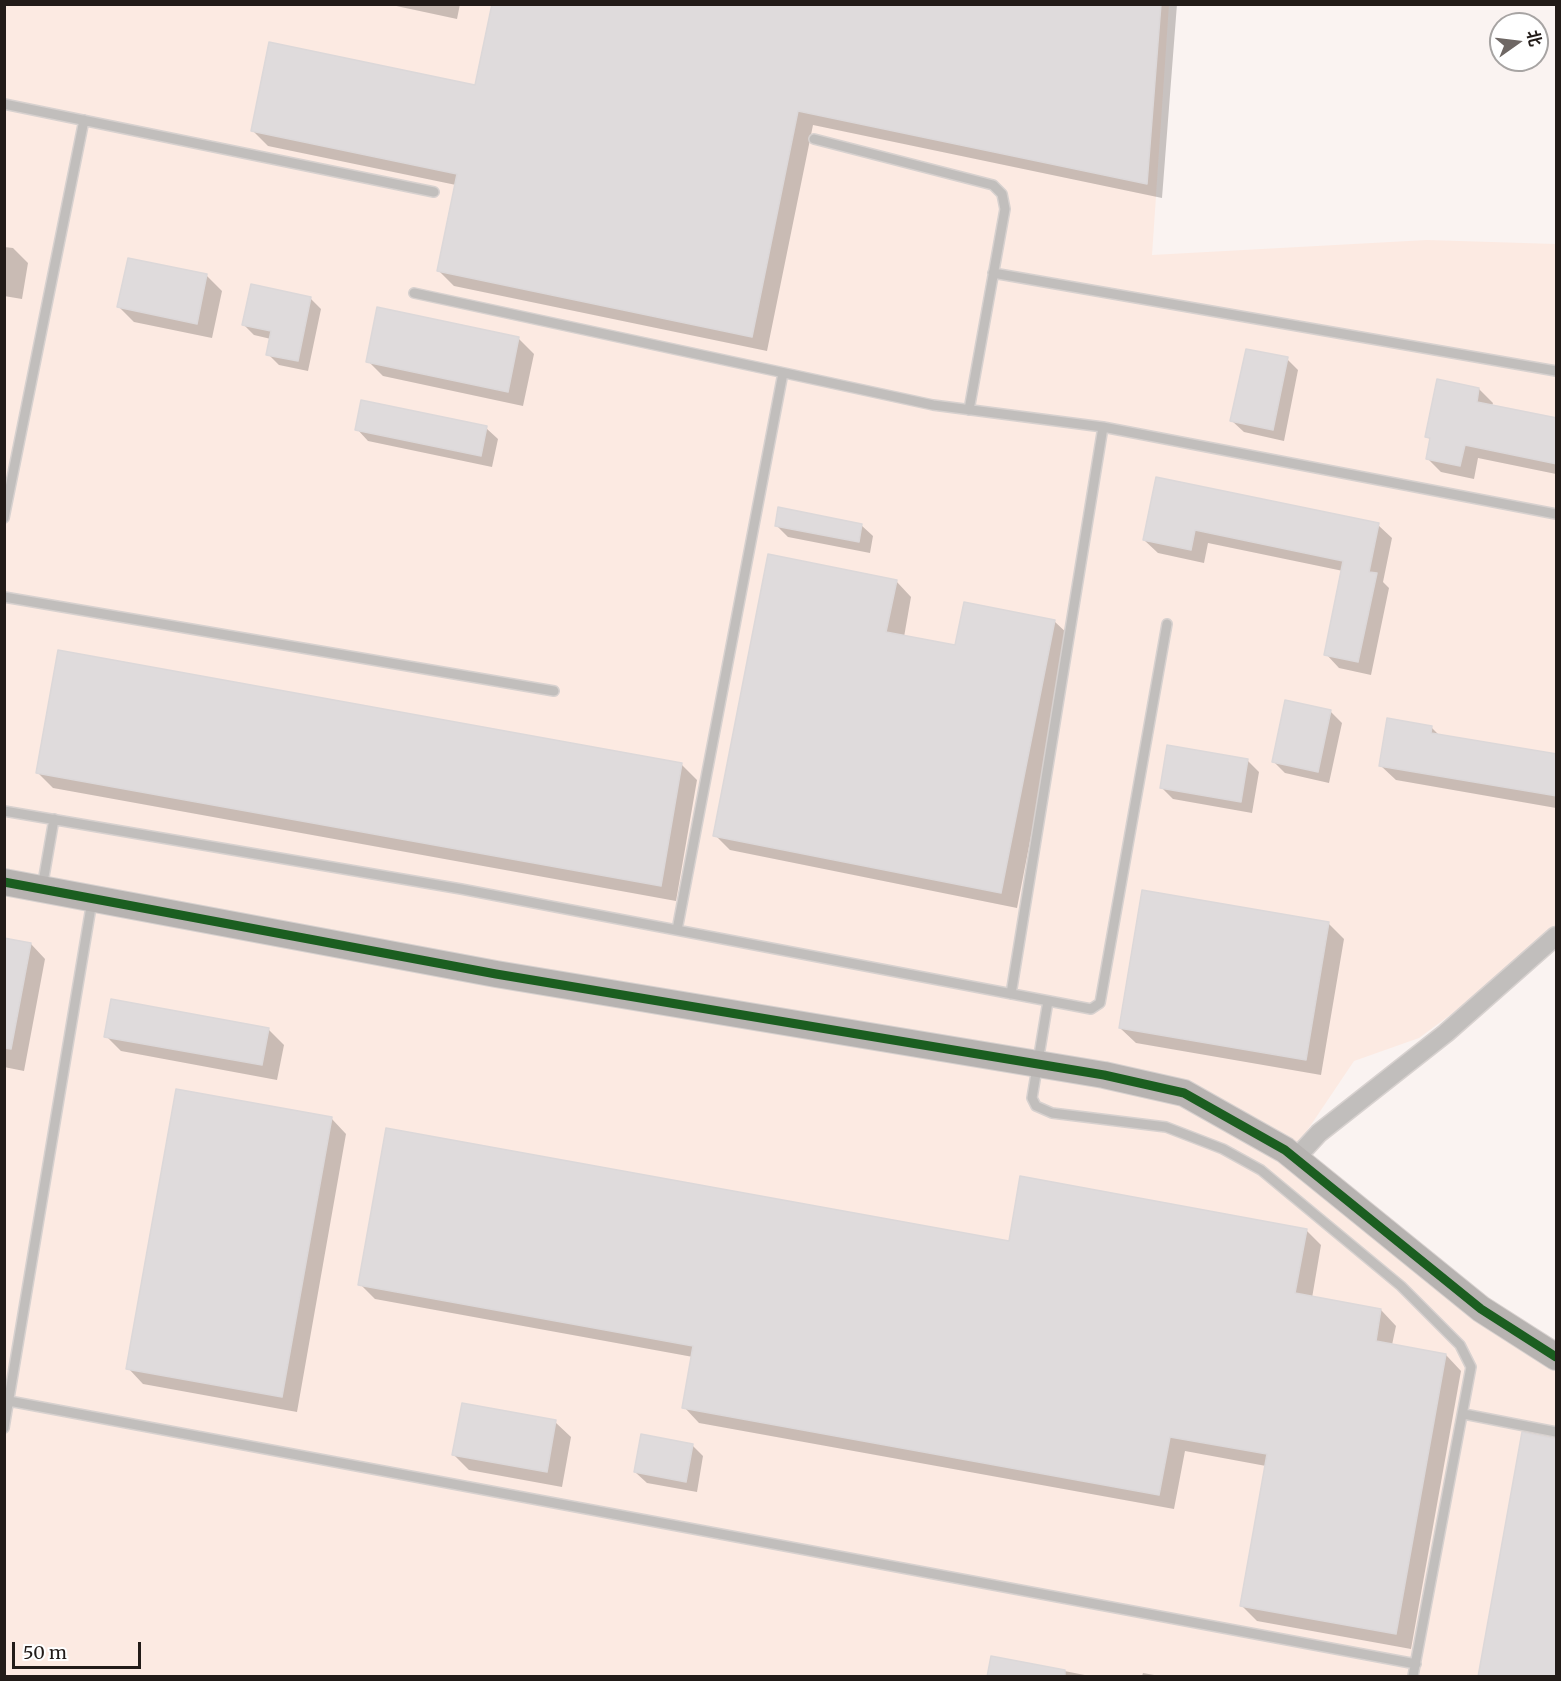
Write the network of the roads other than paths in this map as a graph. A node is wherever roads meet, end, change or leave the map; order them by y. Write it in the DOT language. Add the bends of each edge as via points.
graph roads {
  1 [pos="4,104"];
  2 [pos="84,120"];
  3 [pos="814,139"];
  4 [pos="434,192"];
  5 [pos="993,273"];
  6 [pos="414,294"];
  7 [pos="1557,371"];
  8 [pos="783,373"];
  9 [pos="969,410"];
  10 [pos="1103,428"];
  11 [pos="1557,514"];
  12 [pos="4,518"];
  13 [pos="4,597"];
  14 [pos="1167,624"];
  15 [pos="554,691"];
  16 [pos="4,811"];
  17 [pos="54,819"];
  18 [pos="4,882"];
  19 [pos="42,890"];
  20 [pos="92,899"];
  21 [pos="677,930"];
  22 [pos="1557,936"];
  23 [pos="1011,994"];
  24 [pos="1048,1001"];
  25 [pos="1037,1064"];
  26 [pos="1296,1158"];
  27 [pos="1557,1357"];
  28 [pos="9,1401"];
  29 [pos="1464,1414"];
  30 [pos="4,1428"];
  31 [pos="1557,1432"];
  32 [pos="1416,1664"];
  33 [pos="1413,1677"];
  1 -- 2 [label="lane"];
  2 -- 4 [label="lane"];
  2 -- 12 [label="lane"];
  3 -- 5 [label="lane" via="993,185 1002,194 1005,209"];
  5 -- 7 [label="lane"];
  5 -- 9 [label="lane"];
  6 -- 8 [label="lane"];
  8 -- 9 [label="lane"];
  8 -- 21 [label="lane"];
  9 -- 10 [label="lane"];
  10 -- 11 [label="lane"];
  10 -- 23 [label="lane"];
  13 -- 15 [label="lane"];
  14 -- 24 [label="lane" via="1100,1003 1091,1009"];
  16 -- 17 [label="lane"];
  17 -- 19 [label="lane"];
  17 -- 21 [label="lane"];
  18 -- 19 [label="street"];
  19 -- 20 [label="street"];
  20 -- 25 [label="street" via="496,974"];
  20 -- 28 [label="lane"];
  21 -- 23 [label="lane"];
  22 -- 26 [label="street" via="1446,1033 1319,1133"];
  23 -- 24 [label="lane"];
  24 -- 25 [label="lane"];
  25 -- 26 [label="street" via="1174,1089 1209,1105"];
  25 -- 29 [label="lane" via="1032,1098 1036,1106 1052,1113 1166,1127 1223,1149 1269,1177 1401,1286 1460,1345 1471,1367"];
  26 -- 27 [label="street" via="1480,1309"];
  28 -- 30 [label="lane"];
  28 -- 32 [label="lane"];
  29 -- 31 [label="lane"];
  29 -- 32 [label="lane"];
  32 -- 33 [label="lane"];
}
